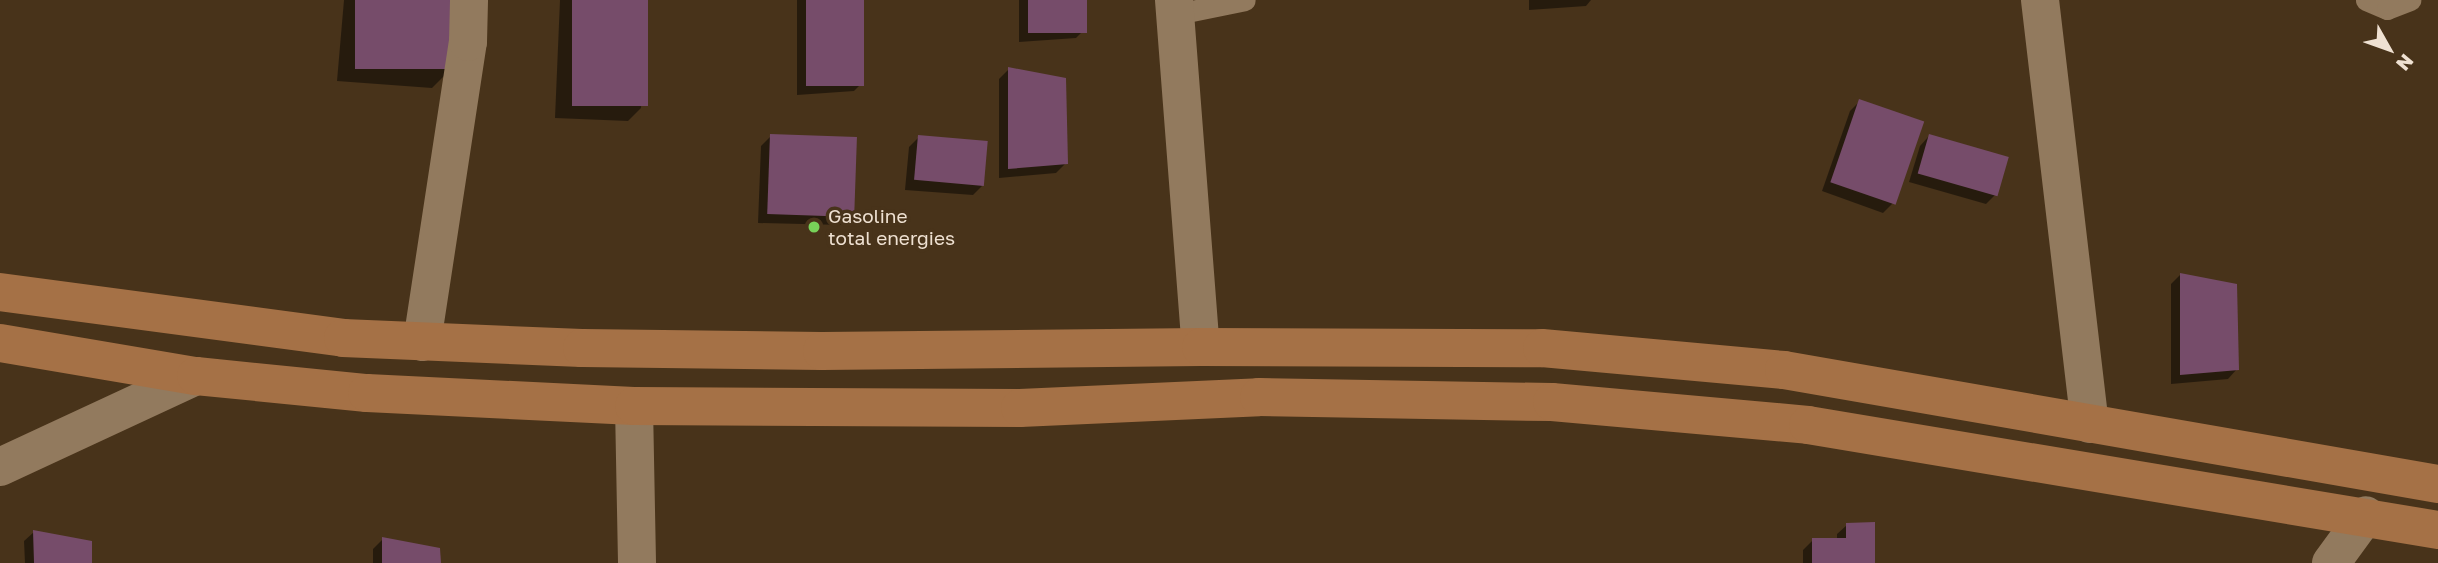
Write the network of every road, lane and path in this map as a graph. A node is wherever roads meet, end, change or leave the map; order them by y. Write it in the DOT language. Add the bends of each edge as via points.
graph roads {
  1 [pos="469,0"];
  2 [pos="1245,0"];
  3 [pos="2040,0"];
  4 [pos="2366,0"];
  5 [pos="2410,0"];
  6 [pos="1175,7"];
  7 [pos="0,292"];
  8 [pos="422,342"];
  9 [pos="0,343"];
  10 [pos="1201,347"];
  11 [pos="196,376"];
  12 [pos="634,406"];
  13 [pos="2090,424"];
  14 [pos="0,467"];
  15 [pos="2438,484"];
  16 [pos="2365,515"];
  17 [pos="2438,530"];
  18 [pos="637,563"];
  19 [pos="2331,563"];
  1 -- 8 [label="street" via="468,42"];
  2 -- 6 [label="lane"];
  3 -- 13 [label="street"];
  4 -- 5 [label="lane" via="2387,9"];
  6 -- 10 [label="street"];
  7 -- 8 [label="main road" via="343,338"];
  8 -- 10 [label="main road" via="822,351"];
  9 -- 11 [label="main road"];
  10 -- 13 [label="main road" via="1542,348 1784,370"];
  11 -- 12 [label="main road" via="368,393"];
  11 -- 14 [label="street"];
  12 -- 16 [label="main road" via="1020,408 1259,397 1552,402 1808,425 2194,491"];
  12 -- 18 [label="street"];
  13 -- 15 [label="main road"];
  16 -- 17 [label="main road"];
  16 -- 19 [label="street"];
}
